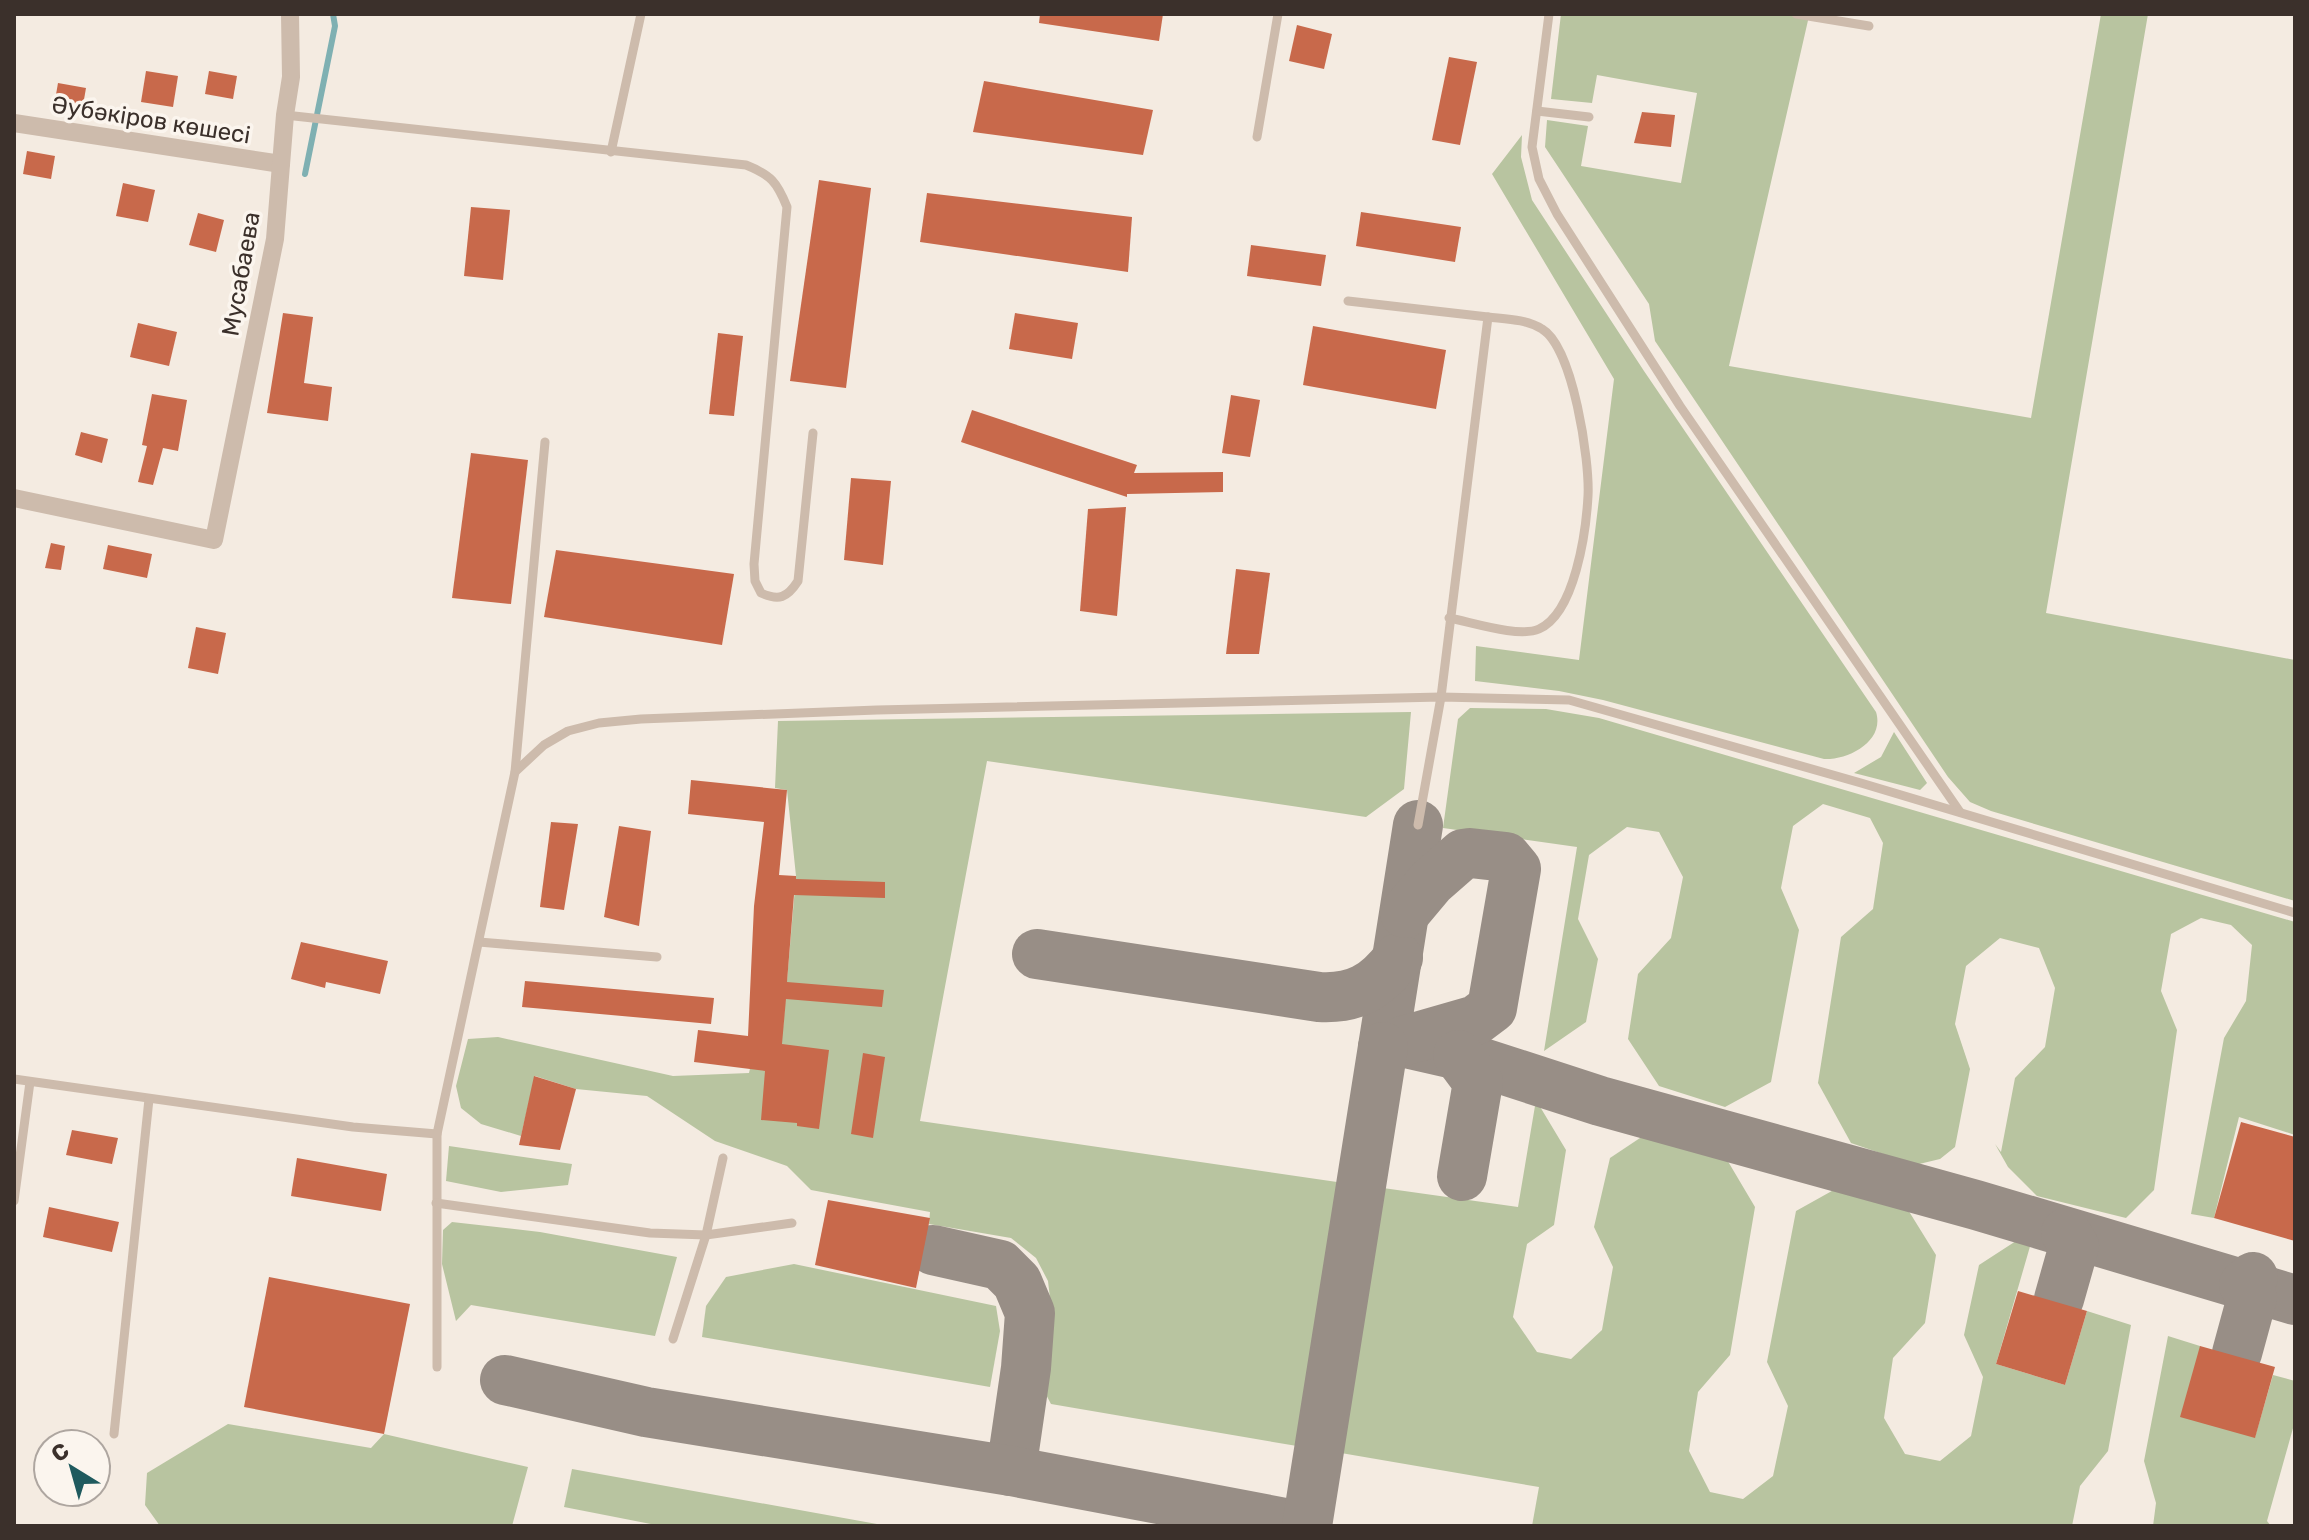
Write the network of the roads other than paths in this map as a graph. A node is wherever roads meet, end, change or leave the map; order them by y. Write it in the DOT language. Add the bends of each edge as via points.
graph roads {
  1 [pos="290,14"];
  2 [pos="641,14"];
  3 [pos="1278,14"];
  4 [pos="1549,14"];
  5 [pos="1796,14"];
  6 [pos="1869,26"];
  7 [pos="1537,111"];
  8 [pos="285,115"];
  9 [pos="1589,117"];
  10 [pos="14,123"];
  11 [pos="1257,137"];
  12 [pos="611,152"];
  13 [pos="281,164"];
  14 [pos="1348,301"];
  15 [pos="1488,317"];
  16 [pos="813,433"];
  17 [pos="545,442"];
  18 [pos="14,498"];
  19 [pos="1449,618"];
  20 [pos="1441,697"];
  21 [pos="515,772"];
  22 [pos="1960,812"];
  23 [pos="1418,825"];
  24 [pos="2295,913"];
  25 [pos="479,942"];
  26 [pos="657,957"];
  27 [pos="14,1079"];
  28 [pos="30,1082"];
  29 [pos="149,1099"];
  30 [pos="437,1134"];
  31 [pos="723,1158"];
  32 [pos="14,1201"];
  33 [pos="436,1203"];
  34 [pos="792,1223"];
  35 [pos="706,1235"];
  36 [pos="673,1339"];
  37 [pos="437,1367"];
  38 [pos="114,1434"];
  1 -- 8 [label="street, Мусабаева" via="291,77"];
  2 -- 12 [label="lane"];
  3 -- 11 [label="lane"];
  4 -- 7 [label="lane"];
  5 -- 6 [label="lane"];
  7 -- 9 [label="lane"];
  7 -- 22 [label="lane" via="1532,147 1539,179 1557,214 1680,406"];
  8 -- 12 [label="lane"];
  8 -- 13 [label="street, Мусабаева"];
  10 -- 13 [label="street, Әубәкіров көшесі"];
  12 -- 16 [label="lane" via="746,165 765,173 787,207 754,564 761,593 773,598 790,593 798,581"];
  13 -- 18 [label="street, Мусабаева" via="275,239 214,540"];
  14 -- 15 [label="lane"];
  15 -- 19 [label="lane"];
  15 -- 19 [label="lane" via="1543,329 1563,357 1580,419 1589,494 1583,542 1567,599 1543,628 1528,633"];
  17 -- 21 [label="lane"];
  19 -- 20 [label="lane"];
  20 -- 21 [label="lane" via="641,719 568,731"];
  20 -- 22 [label="lane" via="1569,700"];
  20 -- 23 [label="lane"];
  21 -- 25 [label="lane"];
  22 -- 24 [label="lane"];
  25 -- 26 [label="lane"];
  25 -- 30 [label="lane"];
  27 -- 28 [label="lane"];
  28 -- 29 [label="lane"];
  28 -- 32 [label="lane"];
  29 -- 30 [label="lane"];
  29 -- 38 [label="lane"];
  30 -- 33 [label="lane"];
  31 -- 35 [label="lane"];
  33 -- 35 [label="lane" via="650,1233"];
  33 -- 37 [label="lane"];
  34 -- 35 [label="lane"];
  35 -- 36 [label="lane"];
}
